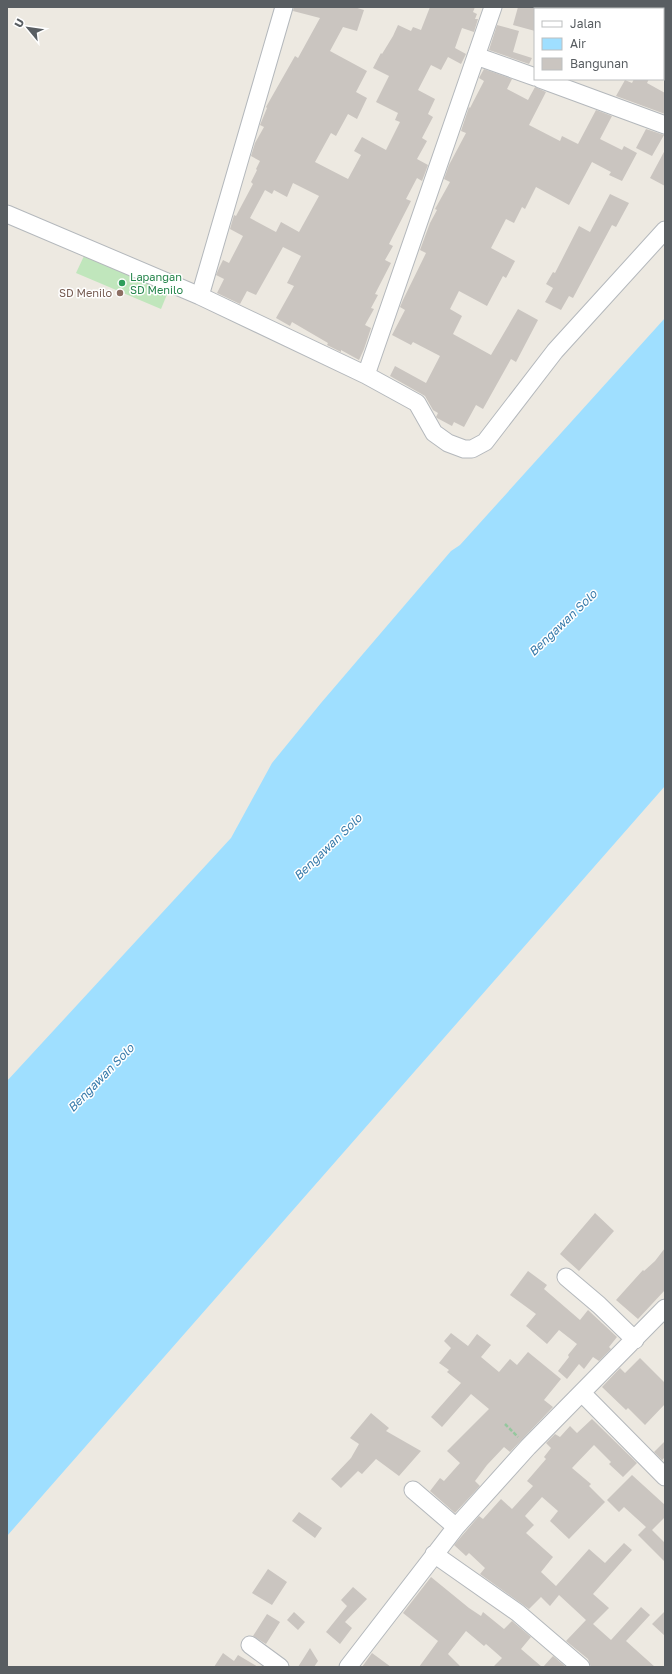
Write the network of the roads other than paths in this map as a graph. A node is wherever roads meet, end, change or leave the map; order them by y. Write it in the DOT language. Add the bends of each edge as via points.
graph roads {
  1 [pos="284,7"];
  2 [pos="493,7"];
  3 [pos="476,56"];
  4 [pos="534,77"];
  5 [pos="543,80"];
  6 [pos="665,125"];
  7 [pos="7,214"];
  8 [pos="665,230"];
  9 [pos="200,296"];
  10 [pos="366,375"];
  11 [pos="566,1277"];
  12 [pos="665,1308"];
  13 [pos="635,1340"];
  14 [pos="582,1393"];
  15 [pos="665,1477"];
  16 [pos="413,1490"];
  17 [pos="456,1527"];
  18 [pos="434,1554"];
  19 [pos="250,1645"];
  20 [pos="280,1667"];
  21 [pos="348,1667"];
  22 [pos="581,1667"];
  1 -- 9 [label="street"];
  2 -- 3 [label="street"];
  3 -- 4 [label="street"];
  3 -- 10 [label="street"];
  5 -- 6 [label="street"];
  7 -- 9 [label="street"];
  8 -- 10 [label="street" via="555,352 485,442 472,449 448,444 434,433 418,403"];
  9 -- 10 [label="street"];
  11 -- 13 [label="street"];
  12 -- 13 [label="street"];
  13 -- 14 [label="street"];
  14 -- 15 [label="street"];
  14 -- 17 [label="street" via="528,1447"];
  16 -- 17 [label="street"];
  17 -- 18 [label="street"];
  18 -- 21 [label="street"];
  18 -- 22 [label="street" via="518,1613"];
  19 -- 20 [label="street"];
}
